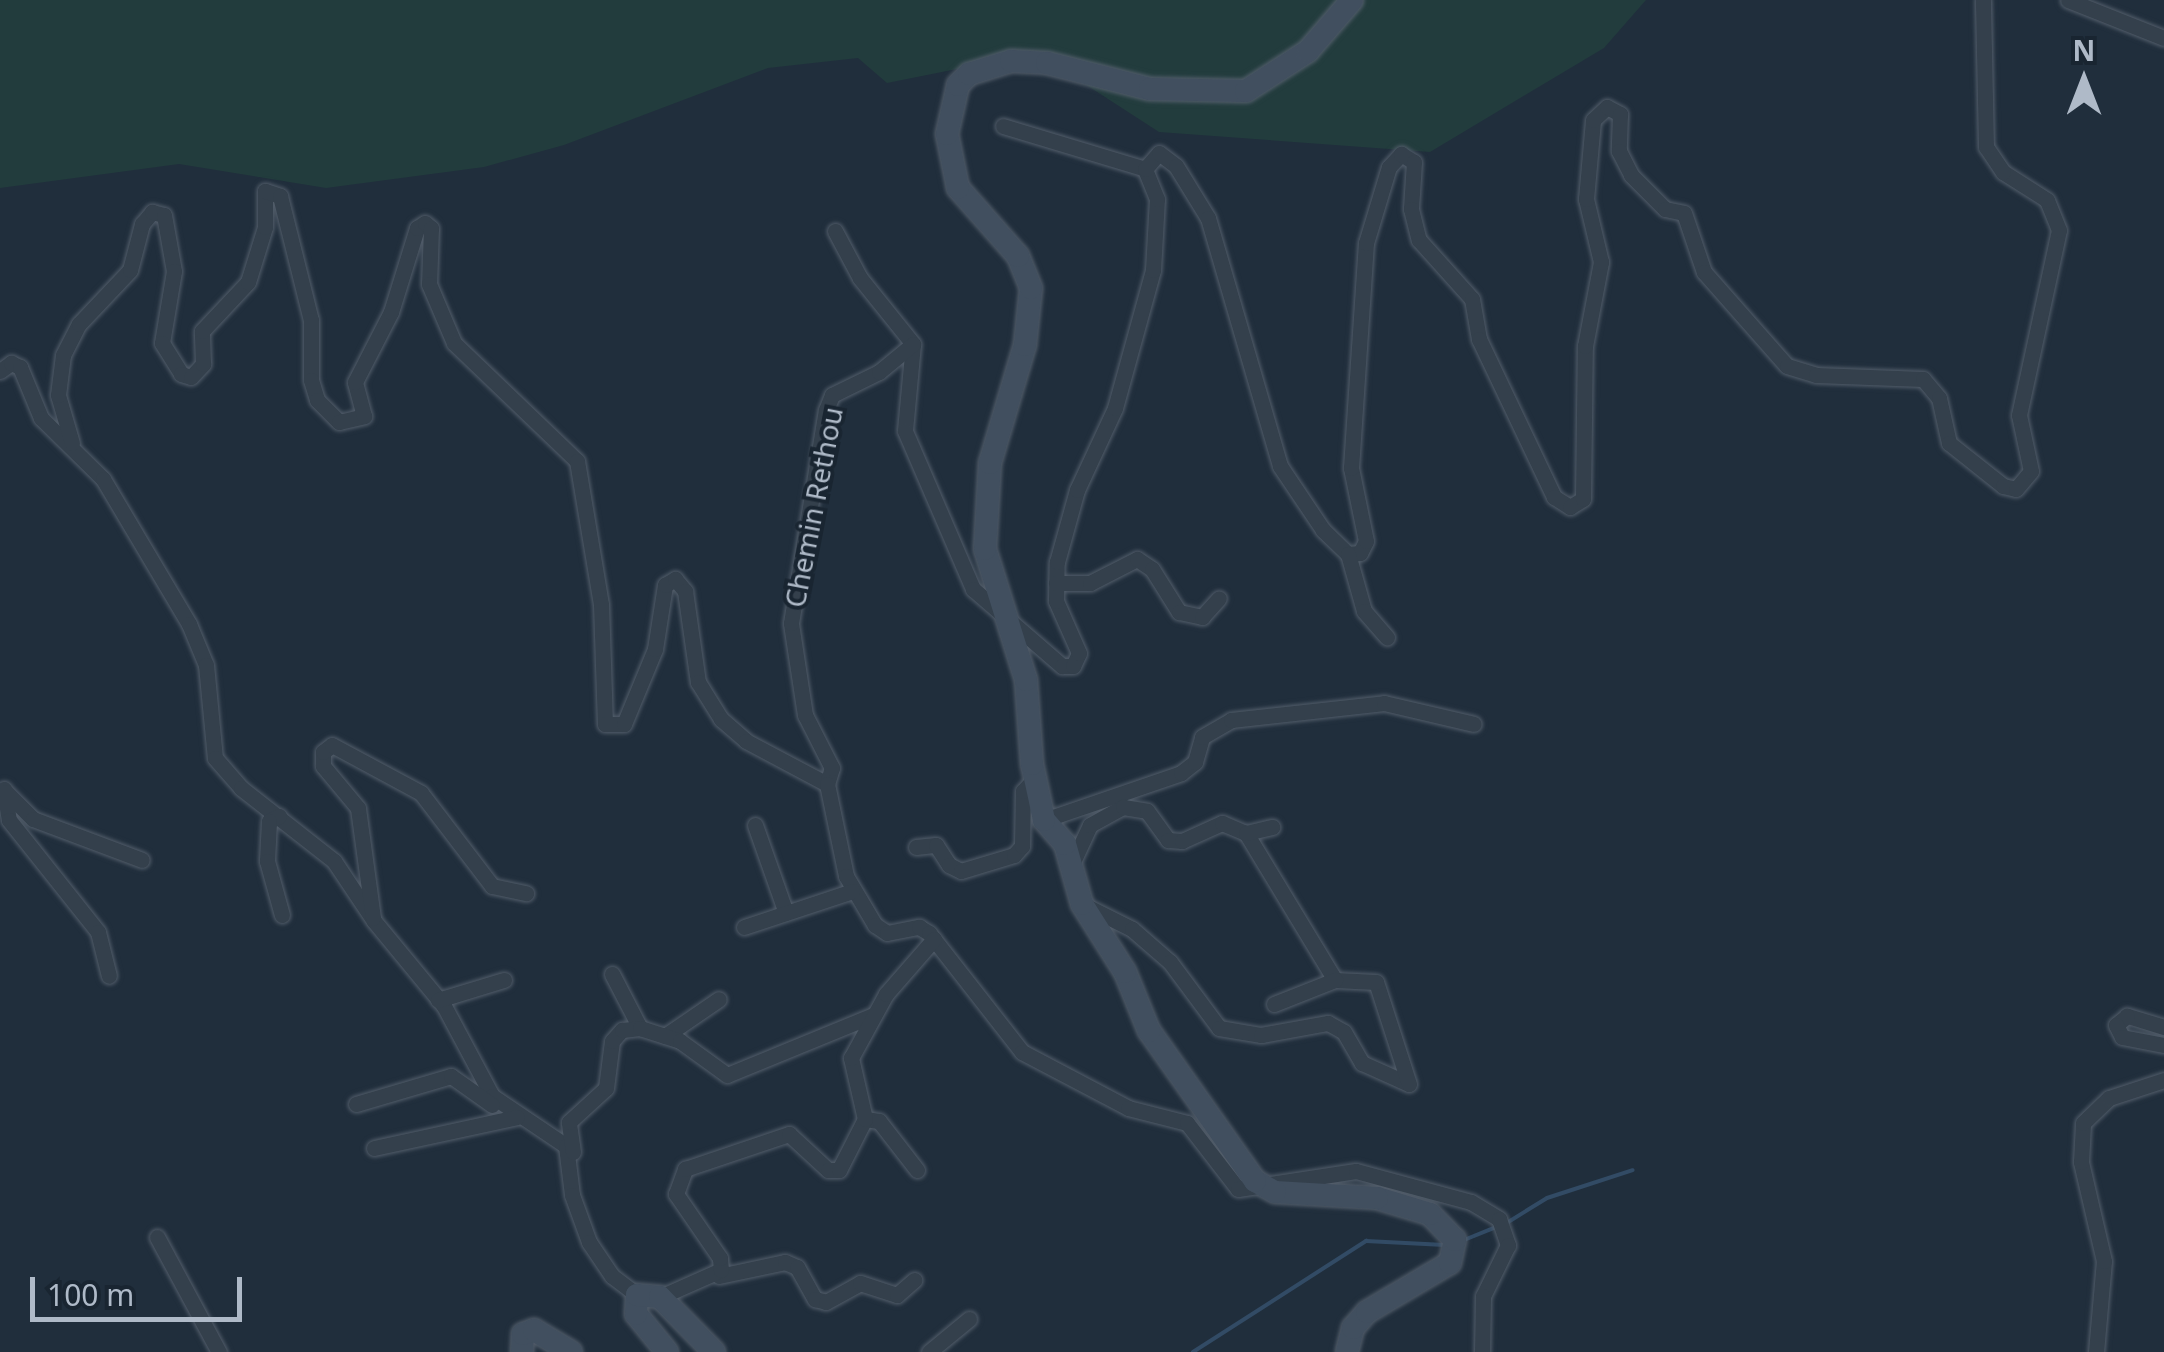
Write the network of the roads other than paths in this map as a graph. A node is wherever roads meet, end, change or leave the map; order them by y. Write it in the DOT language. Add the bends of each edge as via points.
graph roads {
  1 [pos="1352,0"];
  2 [pos="1983,0"];
  3 [pos="2068,0"];
  4 [pos="2164,38"];
  5 [pos="1003,126"];
  6 [pos="1145,169"];
  7 [pos="835,231"];
  8 [pos="913,344"];
  9 [pos="0,346"];
  10 [pos="5,367"];
  11 [pos="72,444"];
  12 [pos="1348,554"];
  13 [pos="1056,583"];
  14 [pos="1219,598"];
  15 [pos="1002,613"];
  16 [pos="1387,636"];
  17 [pos="1474,724"];
  18 [pos="1034,779"];
  19 [pos="827,784"];
  20 [pos="2,786"];
  21 [pos="279,816"];
  22 [pos="1044,820"];
  23 [pos="754,826"];
  24 [pos="1272,827"];
  25 [pos="1246,834"];
  26 [pos="916,847"];
  27 [pos="142,860"];
  28 [pos="1071,866"];
  29 [pos="852,892"];
  30 [pos="526,893"];
  31 [pos="1082,904"];
  32 [pos="786,913"];
  33 [pos="282,915"];
  34 [pos="374,922"];
  35 [pos="744,927"];
  36 [pos="934,939"];
  37 [pos="612,974"];
  38 [pos="108,976"];
  39 [pos="504,980"];
  40 [pos="1334,980"];
  41 [pos="719,999"];
  42 [pos="438,1000"];
  43 [pos="1274,1004"];
  44 [pos="872,1016"];
  45 [pos="2164,1026"];
  46 [pos="640,1028"];
  47 [pos="665,1036"];
  48 [pos="2164,1045"];
  49 [pos="2164,1080"];
  50 [pos="356,1104"];
  51 [pos="512,1114"];
  52 [pos="865,1119"];
  53 [pos="374,1148"];
  54 [pos="570,1169"];
  55 [pos="917,1170"];
  56 [pos="1265,1189"];
  57 [pos="157,1237"];
  58 [pos="719,1276"];
  59 [pos="914,1280"];
  60 [pos="648,1296"];
  61 [pos="969,1319"];
  62 [pos="219,1352"];
  63 [pos="522,1352"];
  64 [pos="571,1352"];
  65 [pos="667,1352"];
  66 [pos="714,1352"];
  67 [pos="928,1352"];
  68 [pos="1346,1352"];
  69 [pos="1482,1352"];
  70 [pos="2096,1352"];
  1 -- 15 [label="main road" via="1308,51 1246,91 1150,89 1012,61 969,74 958,86 948,116 952,175 968,203 1018,256 1031,288 1025,345 986,493 985,549"];
  2 -- 12 [label="street" via="1986,147 2002,172 2047,200 2059,230 2022,394 2018,431 2031,471 2024,486 2002,486 1949,443 1939,398 1924,379 1826,376 1787,366 1704,272 1684,213 1666,209 1630,175 1619,151 1620,114 1607,108 1593,120 1586,199 1601,262 1585,346 1584,499 1570,507 1554,496 1479,339 1472,299 1419,240 1411,209 1414,162 1401,154 1389,167 1366,244 1351,468 1366,541 1360,553"];
  3 -- 4 [label="street"];
  5 -- 6 [label="street"];
  6 -- 12 [label="street" via="1152,155 1167,156 1203,205 1271,446 1292,489"];
  6 -- 13 [label="street" via="1159,218 1153,270 1115,408 1067,523"];
  7 -- 8 [label="street" via="860,278"];
  8 -- 15 [label="street" via="906,431 974,588"];
  8 -- 19 [label="street, Chemin Rethou" via="879,372 832,395 824,424 813,522 791,623 805,715 832,768"];
  9 -- 10 [label="street"];
  10 -- 11 [label="street" via="27,376 41,418"];
  11 -- 19 [label="street" via="58,395 63,355 79,324 130,270 148,214 164,215 174,271 162,343 180,374 191,377 204,364 202,330 248,282 265,226 265,191 280,196 311,320 311,380 318,400 339,422 364,416 355,382 425,222 432,228 429,284 454,343 577,461 601,604 605,724 624,724 654,649 665,585 675,579 685,591 698,682 721,719"];
  11 -- 21 [label="street" via="110,489 201,648 215,758"];
  12 -- 16 [label="street" via="1364,610"];
  13 -- 14 [label="street" via="1090,583 1137,559 1152,569 1179,612 1202,617"];
  13 -- 15 [label="street" via="1060,616 1078,644 1073,666 1050,662"];
  15 -- 18 [label="main road" via="1026,680"];
  17 -- 22 [label="street" via="1384,704 1231,720 1202,737 1196,762 1181,773"];
  18 -- 22 [label="main road"];
  18 -- 26 [label="street" via="1023,791 1022,846 1014,855 961,871 949,866 936,844"];
  19 -- 29 [label="street, Chemin Rethou"];
  20 -- 27 [label="street" via="33,819"];
  20 -- 38 [label="street" via="9,820 98,932"];
  21 -- 33 [label="street" via="269,821 267,861"];
  21 -- 34 [label="street" via="334,861"];
  22 -- 28 [label="main road" via="1065,844"];
  23 -- 32 [label="street"];
  24 -- 25 [label="street"];
  25 -- 28 [label="street" via="1222,823 1182,841 1168,840 1154,816 1130,806 1090,825"];
  25 -- 40 [label="street"];
  28 -- 31 [label="main road"];
  29 -- 32 [label="street"];
  29 -- 36 [label="street" via="879,930 919,927"];
  30 -- 34 [label="street" via="492,886 420,793 332,745 323,752 323,766 358,808"];
  31 -- 40 [label="street" via="1132,928 1170,962 1219,1028 1261,1036 1328,1023 1344,1032 1362,1063 1408,1084 1376,982"];
  31 -- 56 [label="main road" via="1126,972 1157,1044"];
  32 -- 35 [label="street"];
  34 -- 42 [label="street"];
  36 -- 44 [label="street"];
  36 -- 56 [label="street" via="1022,1052 1128,1108 1186,1123 1231,1183"];
  37 -- 46 [label="street"];
  39 -- 42 [label="street"];
  40 -- 43 [label="street"];
  41 -- 47 [label="street"];
  42 -- 51 [label="street" via="481,1078"];
  44 -- 47 [label="street" via="727,1075"];
  44 -- 52 [label="street" via="850,1072"];
  45 -- 48 [label="street" via="2128,1016 2116,1024 2122,1036"];
  46 -- 47 [label="street"];
  46 -- 54 [label="street" via="616,1034 606,1088 572,1117"];
  49 -- 70 [label="street" via="2109,1098 2083,1123 2081,1162 2104,1261"];
  50 -- 51 [label="street" via="450,1076"];
  51 -- 53 [label="street"];
  51 -- 54 [label="street" via="557,1135"];
  52 -- 55 [label="street" via="878,1122"];
  52 -- 58 [label="street" via="835,1172 789,1134 685,1169 676,1194 720,1258"];
  54 -- 60 [label="street" via="589,1242 612,1276"];
  56 -- 68 [label="main road" via="1377,1198 1430,1214 1453,1241 1450,1262 1367,1312 1352,1328"];
  56 -- 69 [label="street" via="1294,1176 1356,1171 1488,1210 1499,1219 1508,1245 1483,1296"];
  57 -- 62 [label="street"];
  58 -- 59 [label="street" via="786,1262 826,1302 860,1283 897,1295"];
  58 -- 60 [label="street"];
  60 -- 65 [label="main road" via="636,1314"];
  60 -- 66 [label="main road"];
  61 -- 67 [label="street"];
  63 -- 64 [label="main road" via="522,1334 534,1330"];
}
